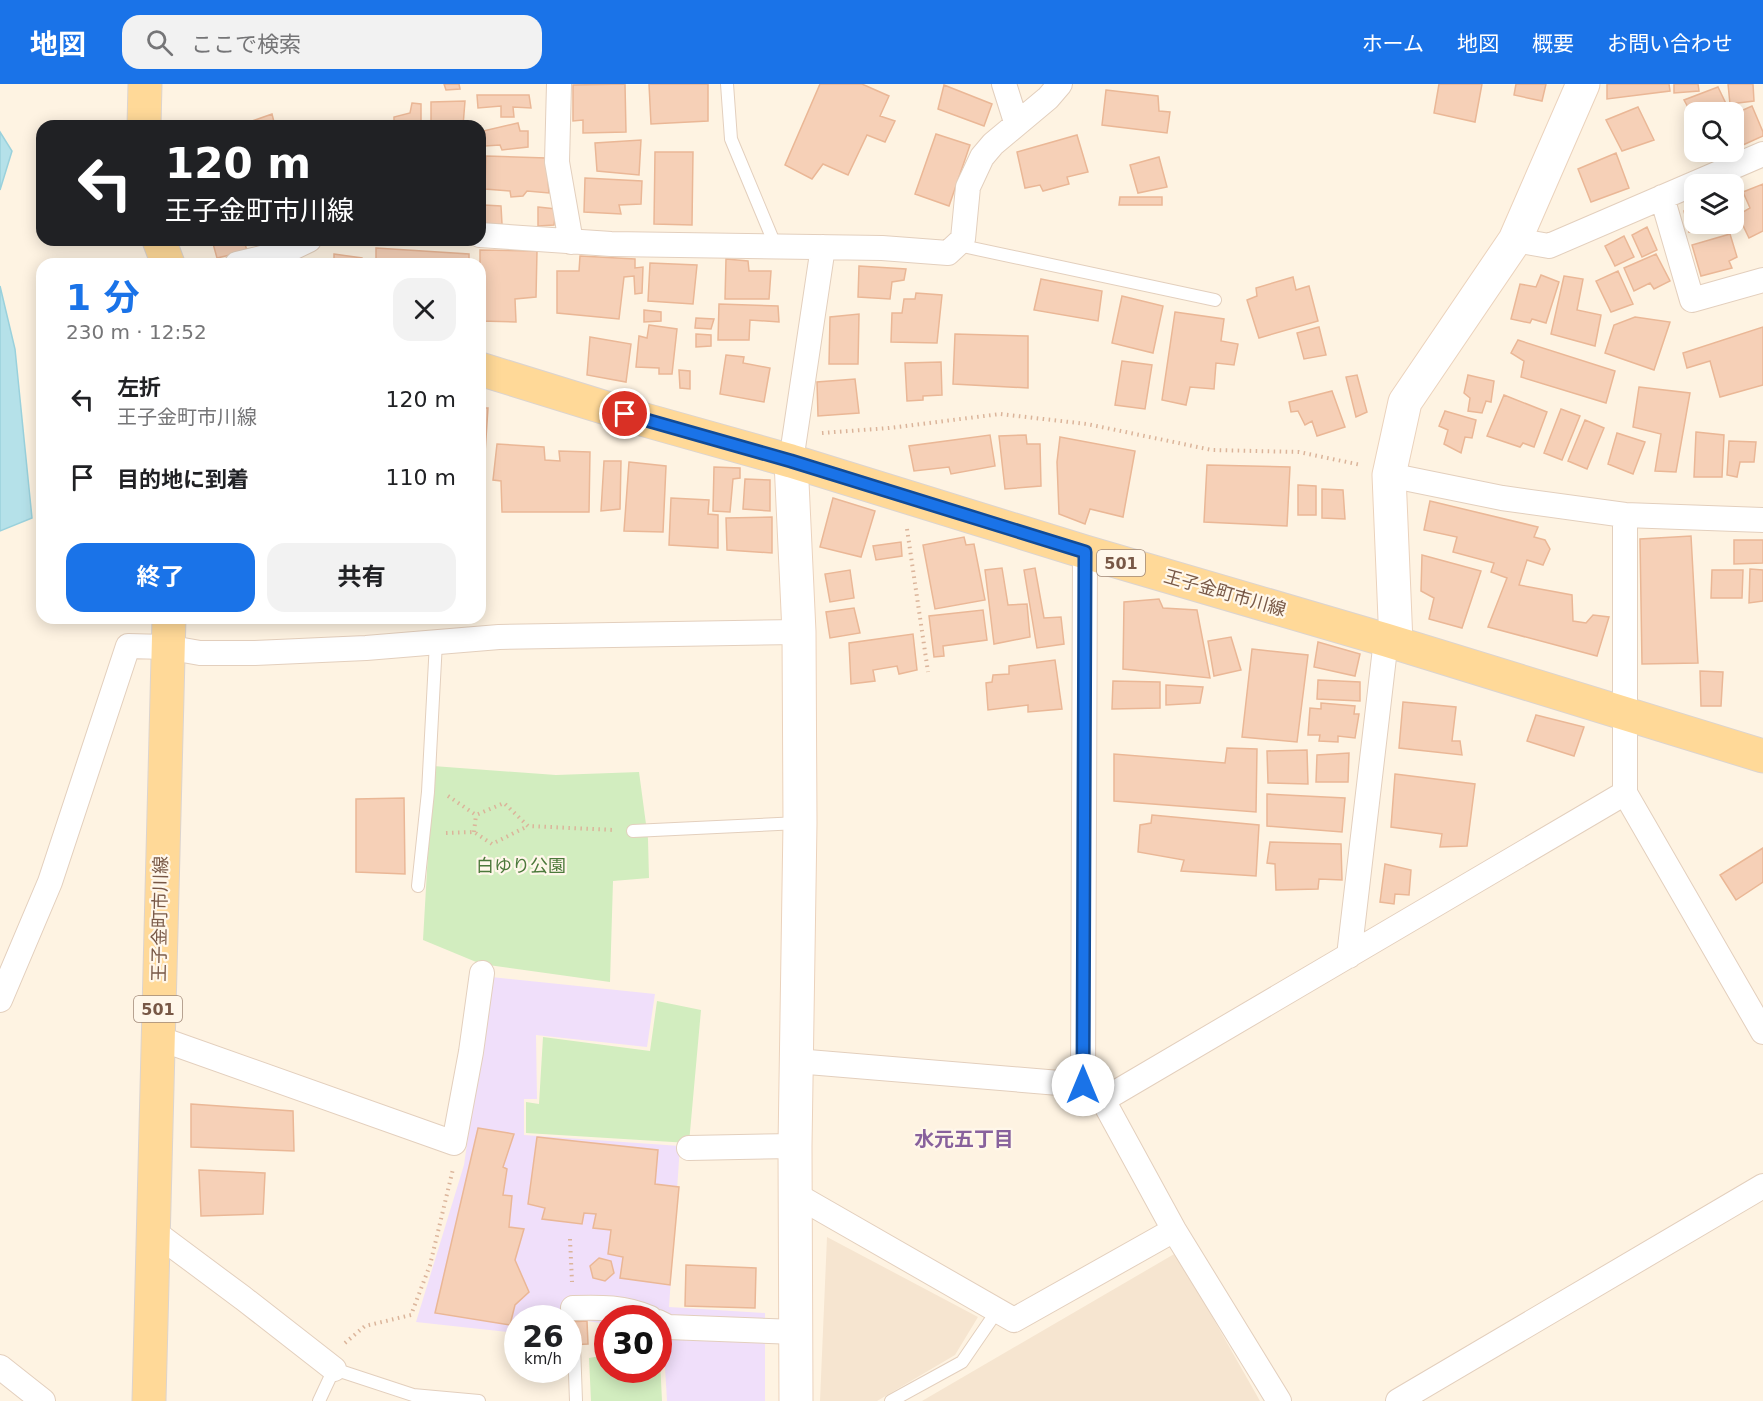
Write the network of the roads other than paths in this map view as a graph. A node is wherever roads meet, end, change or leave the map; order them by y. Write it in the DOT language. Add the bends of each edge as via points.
graph roads {
  1 [pos="145,84"];
  2 [pos="558,84"];
  3 [pos="727,84"];
  4 [pos="1004,84"];
  5 [pos="1060,84"];
  6 [pos="1583,84"];
  7 [pos="144,120"];
  8 [pos="1016,122"];
  9 [pos="1763,154"];
  10 [pos="1662,197"];
  11 [pos="486,235"];
  12 [pos="1515,240"];
  13 [pos="571,242"];
  14 [pos="958,244"];
  15 [pos="297,246"];
  16 [pos="776,247"];
  17 [pos="823,247"];
  18 [pos="262,258"];
  19 [pos="1763,280"];
  20 [pos="1215,300"];
  21 [pos="486,371"];
  22 [pos="793,446"];
  23 [pos="1380,471"];
  24 [pos="1625,515"];
  25 [pos="1763,520"];
  26 [pos="1085,552"];
  27 [pos="799,632"];
  28 [pos="167,633"];
  29 [pos="436,642"];
  30 [pos="1391,642"];
  31 [pos="1626,714"];
  32 [pos="1763,756"];
  33 [pos="1625,793"];
  34 [pos="800,823"];
  35 [pos="633,831"];
  36 [pos="418,886"];
  37 [pos="1349,956"];
  38 [pos="482,973"];
  39 [pos="0,999"];
  40 [pos="1763,1032"];
  41 [pos="158,1038"];
  42 [pos="796,1061"];
  43 [pos="1083,1085"];
  44 [pos="1103,1100"];
  45 [pos="795,1146"];
  46 [pos="689,1149"];
  47 [pos="1763,1186"];
  48 [pos="796,1195"];
  49 [pos="1174,1230"];
  50 [pos="153,1231"];
  51 [pos="997,1311"];
  52 [pos="672,1327"];
  53 [pos="796,1332"];
  54 [pos="329,1365"];
  55 [pos="0,1367"];
  56 [pos="575,1383"];
  57 [pos="43,1401"];
  58 [pos="149,1401"];
  59 [pos="319,1401"];
  60 [pos="479,1401"];
  61 [pos="576,1401"];
  62 [pos="796,1401"];
  63 [pos="891,1401"];
  64 [pos="1279,1401"];
  65 [pos="1398,1401"];
  1 -- 7 [label="main road"];
  2 -- 13 [label="street" via="557,162"];
  3 -- 16 [label="lane" via="731,139"];
  4 -- 8 [label="street"];
  5 -- 8 [label="street"];
  6 -- 12 [label="street"];
  8 -- 14 [label="street" via="982,157 968,187 963,239"];
  9 -- 10 [label="street"];
  10 -- 12 [label="street" via="1549,246"];
  10 -- 19 [label="street" via="1692,300"];
  11 -- 13 [label="street"];
  12 -- 23 [label="street" via="1405,402"];
  13 -- 16 [label="street"];
  14 -- 17 [label="street" via="948,253"];
  14 -- 20 [label="lane"];
  15 -- 18 [label="street"];
  16 -- 17 [label="street"];
  17 -- 22 [label="street"];
  21 -- 22 [label="main road, 王子金町市川線 / 501" via="645,420"];
  22 -- 26 [label="main road, 王子金町市川線 / 501" via="902,496"];
  22 -- 27 [label="street"];
  23 -- 24 [label="street" via="1502,498"];
  23 -- 30 [label="street"];
  24 -- 25 [label="street"];
  24 -- 31 [label="street"];
  26 -- 30 [label="main road, 王子金町市川線 / 501"];
  26 -- 43 [label="street"];
  27 -- 29 [label="street" via="499,637"];
  27 -- 34 [label="street"];
  28 -- 29 [label="street" via="200,653"];
  28 -- 39 [label="street" via="128,646 50,882"];
  28 -- 41 [label="main road, 王子金町市川線 / 501"];
  29 -- 36 [label="lane" via="428,792"];
  30 -- 31 [label="main road, 王子金町市川線 / 501"];
  30 -- 37 [label="street"];
  31 -- 32 [label="main road, 王子金町市川線 / 501"];
  31 -- 33 [label="street"];
  33 -- 37 [label="street"];
  33 -- 40 [label="street"];
  34 -- 35 [label="lane"];
  34 -- 42 [label="street"];
  37 -- 44 [label="street"];
  38 -- 41 [label="street" via="454,1143"];
  41 -- 50 [label="main road, 王子金町市川線 / 501"];
  42 -- 43 [label="street"];
  42 -- 45 [label="street"];
  43 -- 44 [label="street"];
  44 -- 49 [label="street"];
  45 -- 46 [label="street"];
  45 -- 48 [label="street"];
  47 -- 65 [label="street"];
  48 -- 51 [label="street"];
  48 -- 53 [label="street"];
  49 -- 51 [label="street" via="1014,1320"];
  49 -- 64 [label="street"];
  50 -- 54 [label="street"];
  50 -- 58 [label="main road, 王子金町市川線 / 501"];
  51 -- 63 [label="lane" via="962,1362"];
  52 -- 53 [label="street"];
  53 -- 62 [label="street"];
  54 -- 59 [label="lane"];
  54 -- 60 [label="lane" via="413,1395"];
  55 -- 57 [label="street"];
  56 -- 61 [label="lane"];
}
